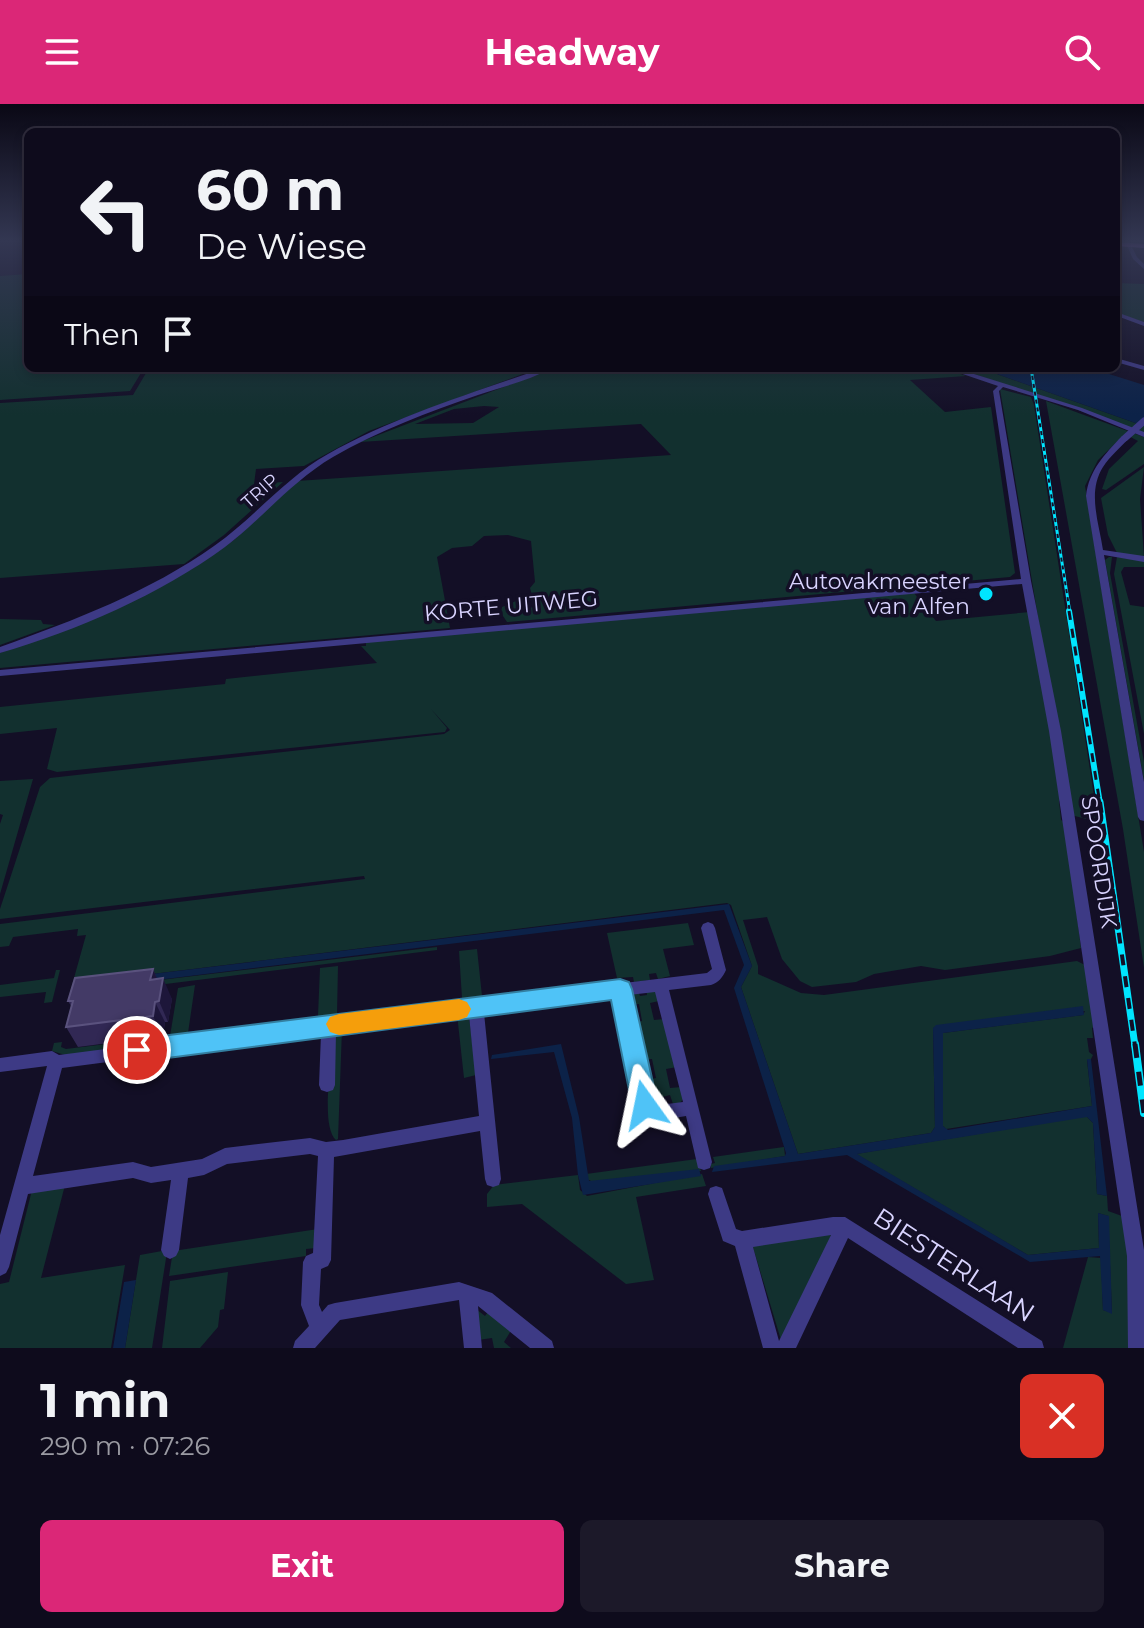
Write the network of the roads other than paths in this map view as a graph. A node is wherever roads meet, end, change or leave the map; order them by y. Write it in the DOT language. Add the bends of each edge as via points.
graph roads {
  1 [pos="1120,315"];
  2 [pos="1144,324"];
  3 [pos="1120,361"];
  4 [pos="1144,368"];
  5 [pos="539,372"];
  6 [pos="959,372"];
  7 [pos="1000,387"];
  8 [pos="1144,421"];
  9 [pos="1144,435"];
  10 [pos="1099,552"];
  11 [pos="1144,559"];
  12 [pos="1026,581"];
  13 [pos="0,650"];
  14 [pos="0,673"];
  15 [pos="1144,817"];
  16 [pos="708,928"];
  17 [pos="660,984"];
  18 [pos="620,989"];
  19 [pos="476,1007"];
  20 [pos="329,1026"];
  21 [pos="56,1062"];
  22 [pos="0,1065"];
  23 [pos="327,1085"];
  24 [pos="692,1108"];
  25 [pos="488,1122"];
  26 [pos="326,1150"];
  27 [pos="704,1162"];
  28 [pos="181,1170"];
  29 [pos="493,1179"];
  30 [pos="24,1186"];
  31 [pos="716,1194"];
  32 [pos="845,1226"];
  33 [pos="742,1240"];
  34 [pos="170,1250"];
  35 [pos="0,1267"];
  36 [pos="468,1294"];
  37 [pos="319,1327"];
  38 [pos="302,1348"];
  39 [pos="473,1348"];
  40 [pos="545,1348"];
  41 [pos="772,1348"];
  42 [pos="786,1348"];
  43 [pos="1035,1348"];
  44 [pos="1137,1348"];
  1 -- 2 [label="street"];
  3 -- 4 [label="street"];
  5 -- 13 [label="street, TRIP" via="349,445 308,470 223,544 179,574 115,607"];
  6 -- 7 [label="street"];
  7 -- 9 [label="street" via="1080,409"];
  7 -- 12 [label="street, SPOORDIJK" via="996,391"];
  8 -- 10 [label="street, bridge" via="1102,461 1091,483"];
  10 -- 11 [label="street"];
  10 -- 15 [label="street"];
  12 -- 14 [label="street, KORTE UITWEG"];
  12 -- 44 [label="street, SPOORDIJK" via="1055,731 1136,1256"];
  16 -- 17 [label="street" via="717,976"];
  17 -- 18 [label="street"];
  17 -- 24 [label="street"];
  18 -- 19 [label="street"];
  18 -- 24 [label="street" via="645,1105 657,1113"];
  19 -- 20 [label="street"];
  19 -- 25 [label="street"];
  20 -- 21 [label="street"];
  20 -- 23 [label="street"];
  21 -- 22 [label="street" via="52,1058"];
  21 -- 30 [label="street"];
  24 -- 27 [label="street"];
  25 -- 26 [label="street"];
  25 -- 29 [label="street"];
  26 -- 28 [label="street" via="310,1146 225,1156 204,1167"];
  26 -- 37 [label="street" via="322,1260 312,1262 310,1305"];
  28 -- 30 [label="street" via="151,1175 133,1170"];
  28 -- 34 [label="street"];
  30 -- 35 [label="street"];
  31 -- 33 [label="street" via="729,1235"];
  32 -- 33 [label="street, BIESTERLAAN"];
  32 -- 42 [label="street, BIESTERLAAN"];
  32 -- 43 [label="street, BIESTERLAAN"];
  33 -- 41 [label="street"];
  36 -- 37 [label="street" via="459,1291 343,1310"];
  36 -- 39 [label="street"];
  36 -- 40 [label="street" via="486,1299"];
  37 -- 38 [label="street"];
}
